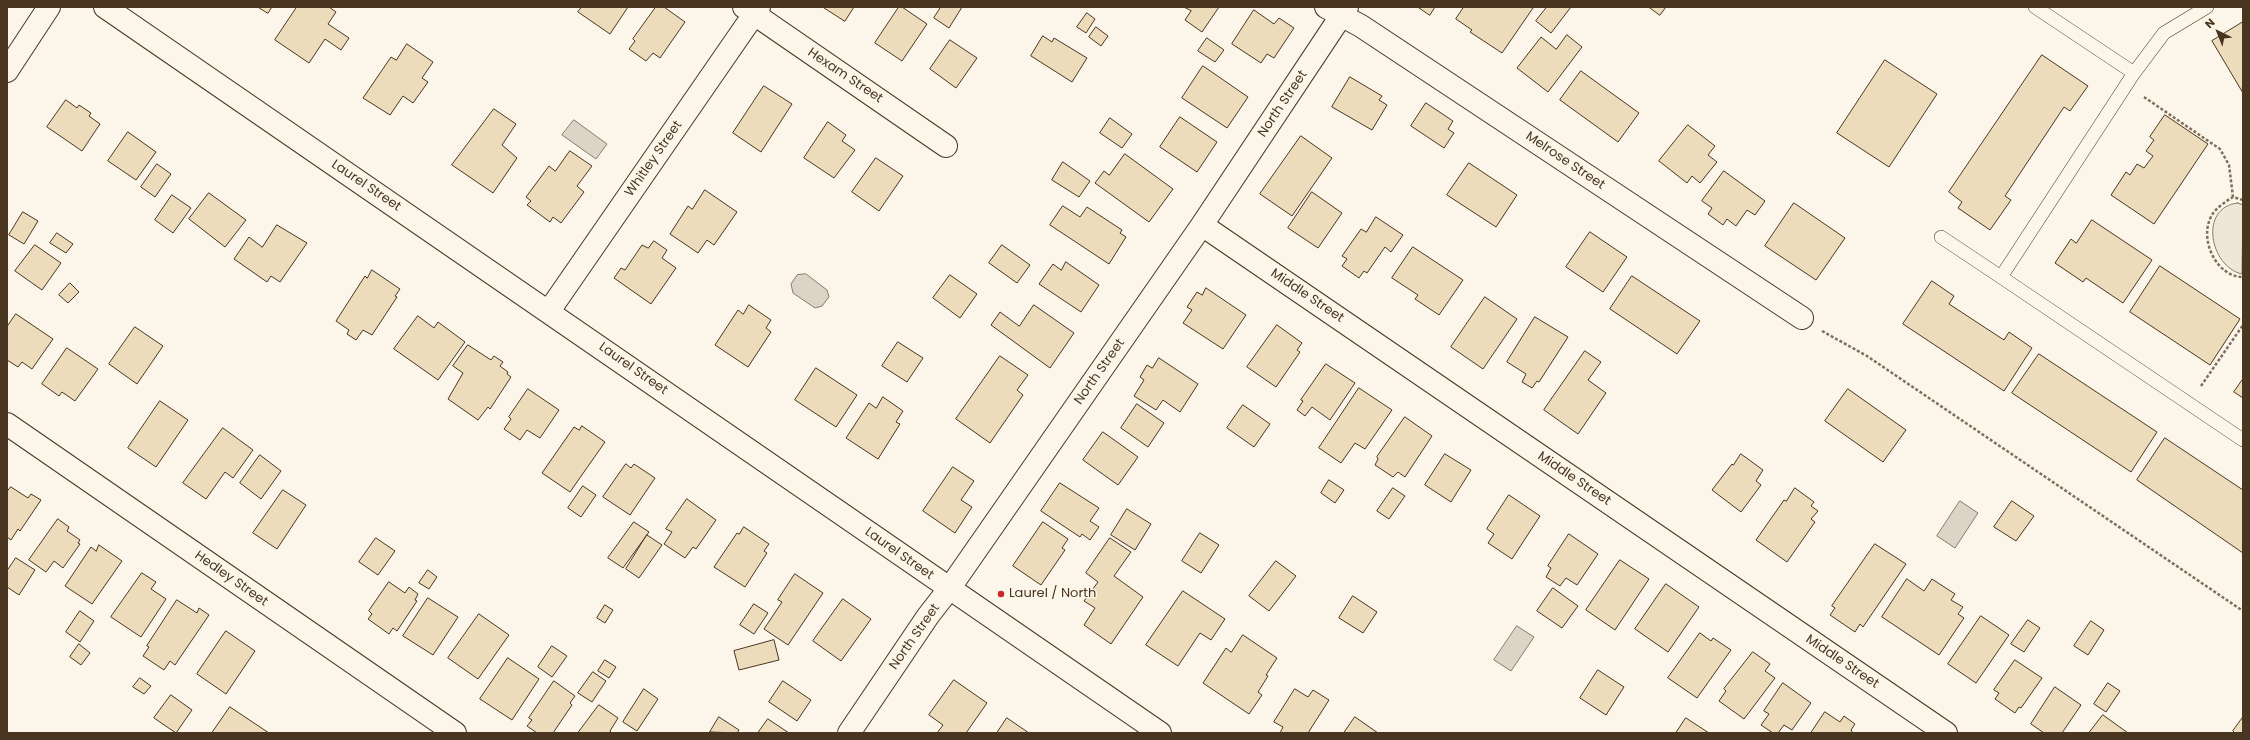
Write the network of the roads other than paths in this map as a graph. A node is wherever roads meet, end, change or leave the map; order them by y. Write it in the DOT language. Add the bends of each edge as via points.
graph roads {
  1 [pos="49,7"];
  2 [pos="105,7"];
  3 [pos="2035,7"];
  4 [pos="2207,7"];
  5 [pos="753,9"];
  6 [pos="1338,10"];
  7 [pos="7,71"];
  8 [pos="2134,73"];
  9 [pos="946,146"];
  10 [pos="1202,225"];
  11 [pos="1941,237"];
  12 [pos="2001,276"];
  13 [pos="549,311"];
  14 [pos="1802,318"];
  15 [pos="7,424"];
  16 [pos="2243,440"];
  17 [pos="949,589"];
  18 [pos="455,733"];
  19 [pos="849,733"];
  20 [pos="1160,733"];
  21 [pos="1946,733"];
  1 -- 7 [label="street"];
  2 -- 13 [label="street, Laurel Street"];
  3 -- 8 [label="lane"];
  4 -- 8 [label="lane" via="2164,33"];
  5 -- 9 [label="street, Hexam Street"];
  5 -- 13 [label="street, Whitley Street"];
  6 -- 10 [label="street, North Street"];
  6 -- 14 [label="street, Melrose Street"];
  8 -- 12 [label="lane"];
  10 -- 17 [label="street, North Street"];
  10 -- 21 [label="street, Middle Street"];
  11 -- 12 [label="lane"];
  12 -- 16 [label="lane"];
  13 -- 17 [label="street, Laurel Street"];
  15 -- 18 [label="street, Hedley Street"];
  17 -- 19 [label="street, North Street"];
  17 -- 20 [label="street, Laurel Street"];
}
